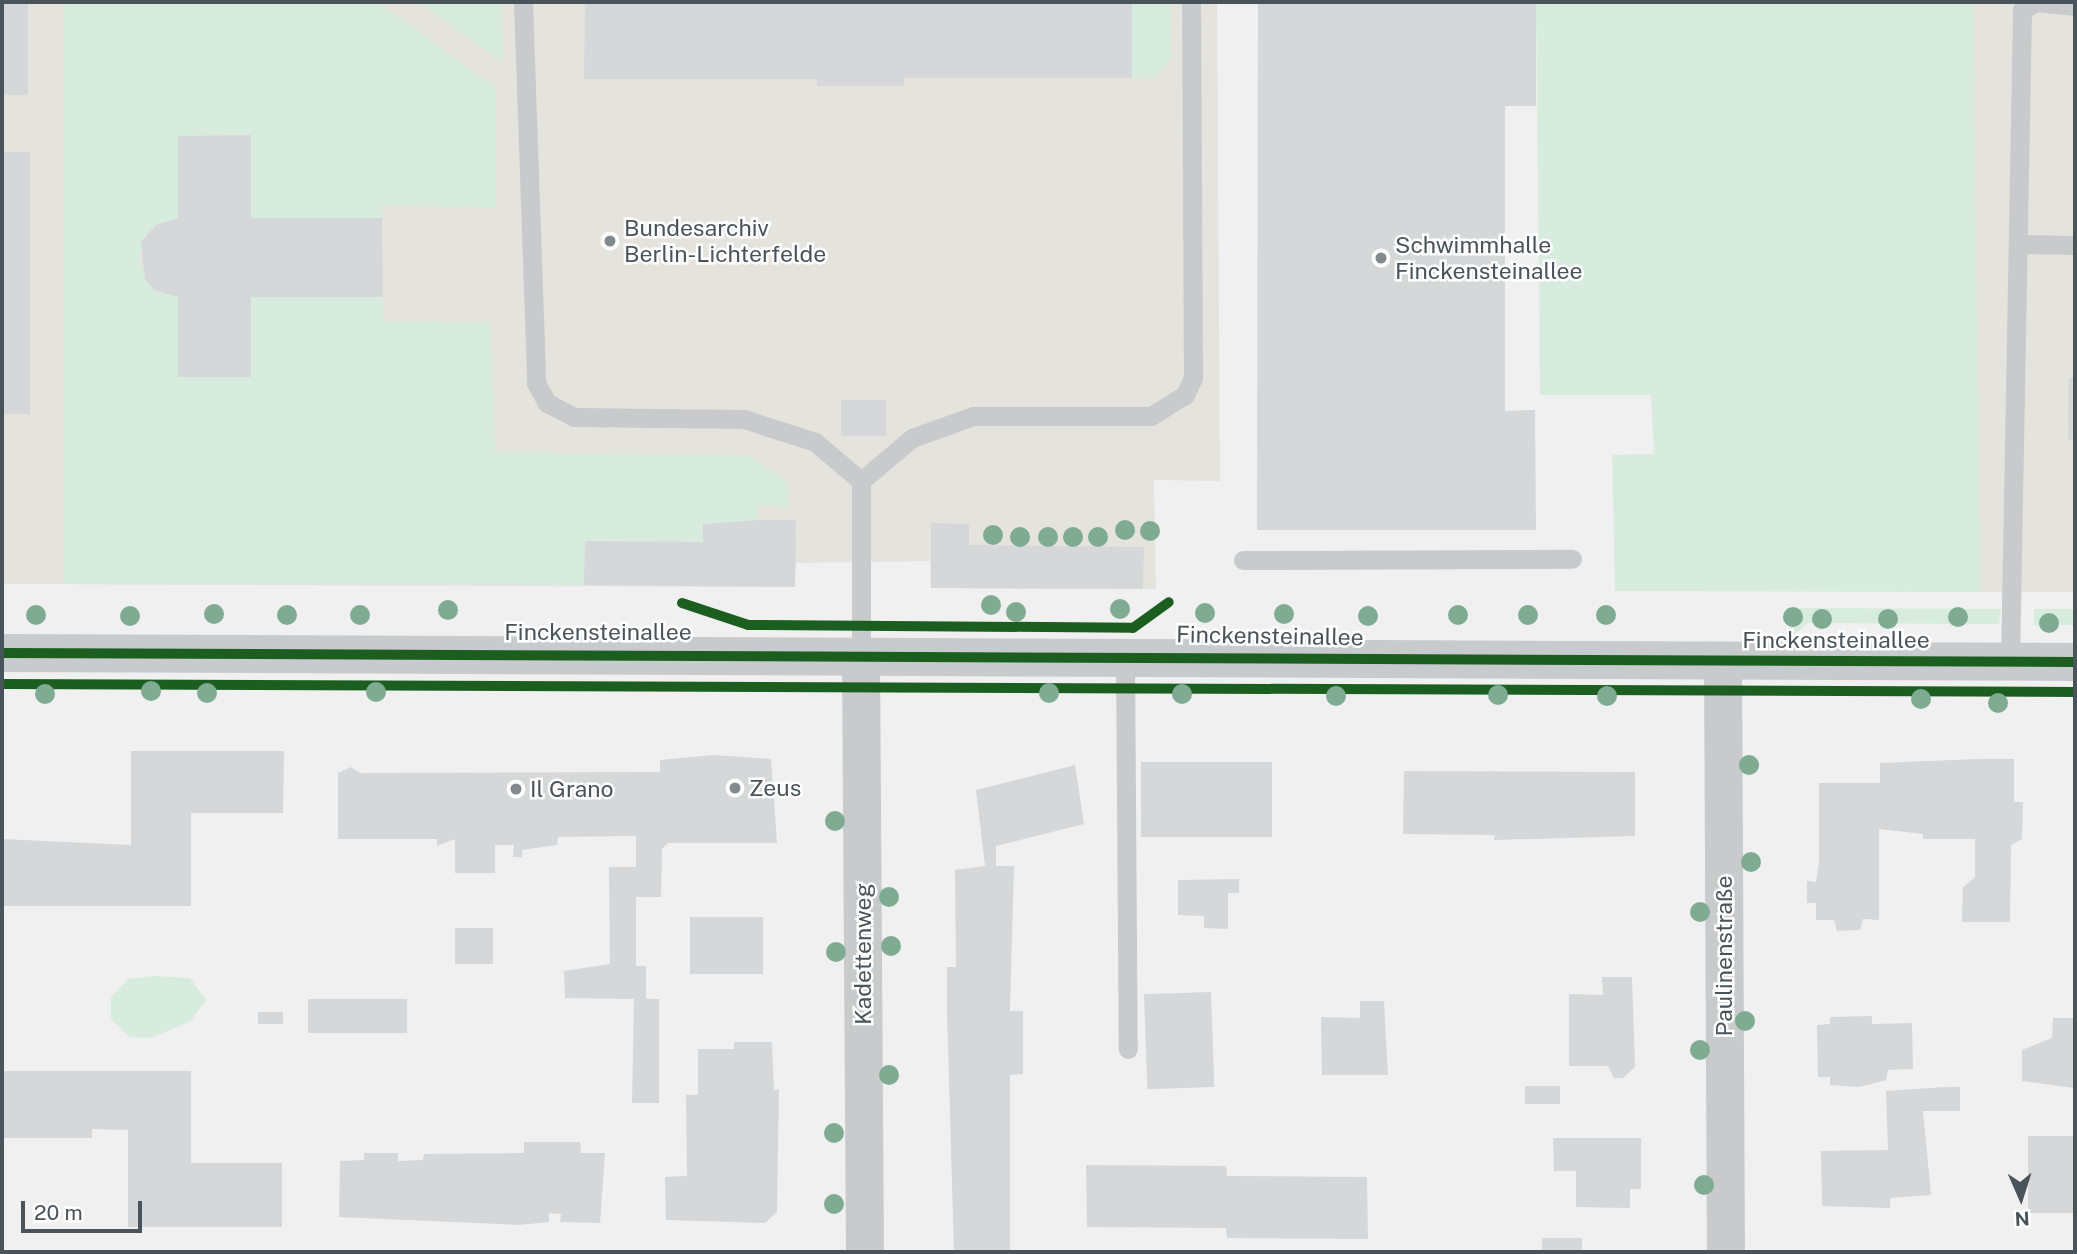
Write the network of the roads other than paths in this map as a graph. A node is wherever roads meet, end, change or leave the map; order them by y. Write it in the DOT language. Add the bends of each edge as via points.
graph roads {
  1 [pos="523,2"];
  2 [pos="1191,2"];
  3 [pos="2075,6"];
  4 [pos="2018,244"];
  5 [pos="2075,245"];
  6 [pos="861,481"];
  7 [pos="1572,559"];
  8 [pos="1244,561"];
  9 [pos="2,653"];
  10 [pos="861,655"];
  11 [pos="1125,656"];
  12 [pos="1723,661"];
  13 [pos="2010,661"];
  14 [pos="2075,662"];
  15 [pos="1128,1049"];
  16 [pos="865,1252"];
  17 [pos="1726,1252"];
  1 -- 6 [label="lane" via="536,383 547,403 574,416 744,419 815,442"];
  2 -- 6 [label="lane" via="1192,378 1185,395 1152,416 973,416 912,438"];
  3 -- 4 [label="lane" via="2036,2 2022,10"];
  4 -- 5 [label="lane"];
  4 -- 13 [label="lane"];
  6 -- 10 [label="lane"];
  7 -- 8 [label="lane"];
  9 -- 10 [label="street, Finckensteinallee"];
  10 -- 11 [label="street, Finckensteinallee"];
  10 -- 16 [label="street, Kadettenweg"];
  11 -- 12 [label="street, Finckensteinallee"];
  11 -- 15 [label="lane"];
  12 -- 13 [label="street, Finckensteinallee"];
  12 -- 17 [label="street, Paulinenstraße"];
  13 -- 14 [label="street, Finckensteinallee"];
}
